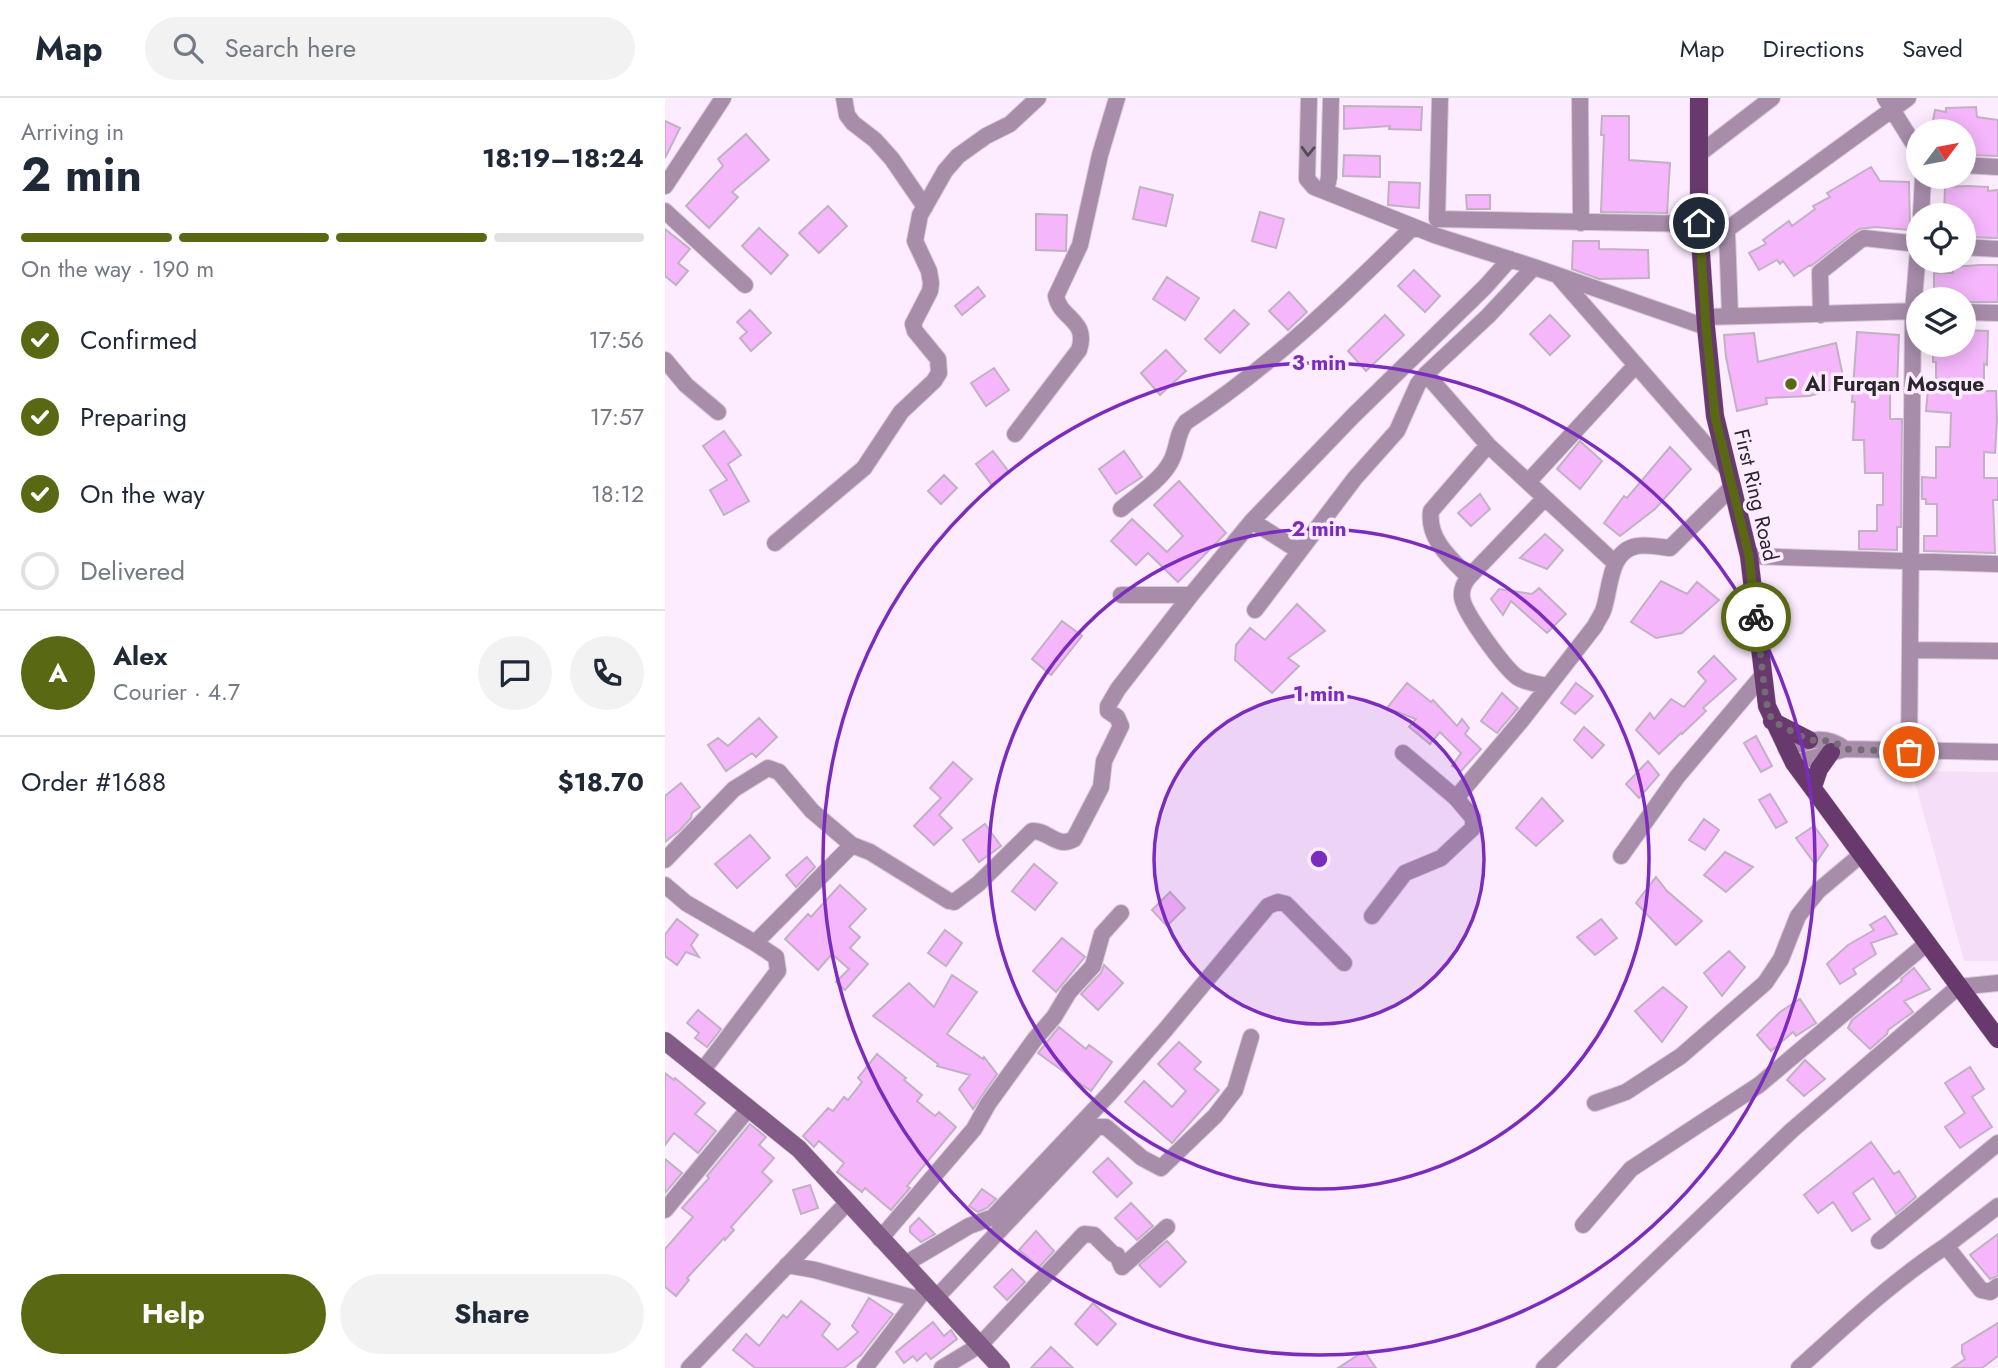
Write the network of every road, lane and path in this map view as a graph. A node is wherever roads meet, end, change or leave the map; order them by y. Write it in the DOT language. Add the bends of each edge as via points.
graph roads {
  1 [pos="723,98"];
  2 [pos="844,98"];
  3 [pos="1038,98"];
  4 [pos="1117,98"];
  5 [pos="1309,98"];
  6 [pos="1331,98"];
  7 [pos="1440,98"];
  8 [pos="1580,98"];
  9 [pos="1699,98"];
  10 [pos="1772,98"];
  11 [pos="1908,98"];
  12 [pos="1889,103"];
  13 [pos="1906,131"];
  14 [pos="1699,154"];
  15 [pos="1976,166"];
  16 [pos="1998,167"];
  17 [pos="665,186"];
  18 [pos="1326,191"];
  19 [pos="925,207"];
  20 [pos="665,211"];
  21 [pos="1437,219"];
  22 [pos="1581,223"];
  23 [pos="1699,223"];
  24 [pos="1413,227"];
  25 [pos="1437,236"];
  26 [pos="1906,243"];
  27 [pos="1976,248"];
  28 [pos="1998,249"];
  29 [pos="1510,259"];
  30 [pos="1534,267"];
  31 [pos="1557,275"];
  32 [pos="745,285"];
  33 [pos="1906,311"];
  34 [pos="1976,312"];
  35 [pos="1998,313"];
  36 [pos="1821,315"];
  37 [pos="1730,316"];
  38 [pos="1706,322"];
  39 [pos="1914,357"];
  40 [pos="665,360"];
  41 [pos="1635,366"];
  42 [pos="1426,374"];
  43 [pos="718,412"];
  44 [pos="1015,434"];
  45 [pos="1488,445"];
  46 [pos="1726,468"];
  47 [pos="1528,482"];
  48 [pos="1731,488"];
  49 [pos="1545,499"];
  50 [pos="1121,509"];
  51 [pos="1252,521"];
  52 [pos="775,543"];
  53 [pos="1299,551"];
  54 [pos="1749,556"];
  55 [pos="1615,563"];
  56 [pos="1912,563"];
  57 [pos="1998,564"];
  58 [pos="1469,577"];
  59 [pos="1121,595"];
  60 [pos="1191,595"];
  61 [pos="1255,610"];
  62 [pos="1910,650"];
  63 [pos="1998,651"];
  64 [pos="1763,675"];
  65 [pos="1548,686"];
  66 [pos="1772,721"];
  67 [pos="1809,740"];
  68 [pos="1838,751"];
  69 [pos="1909,752"];
  70 [pos="1998,752"];
  71 [pos="1403,753"];
  72 [pos="1790,756"];
  73 [pos="1814,787"];
  74 [pos="1456,798"];
  75 [pos="852,845"];
  76 [pos="1862,854"];
  77 [pos="1621,856"];
  78 [pos="665,860"];
  79 [pos="665,885"];
  80 [pos="1121,913"];
  81 [pos="1372,916"];
  82 [pos="755,943"];
  83 [pos="1926,944"];
  84 [pos="1344,963"];
  85 [pos="1998,983"];
  86 [pos="1958,987"];
  87 [pos="1251,1037"];
  88 [pos="1998,1039"];
  89 [pos="665,1041"];
  90 [pos="703,1070"];
  91 [pos="1595,1103"];
  92 [pos="749,1108"];
  93 [pos="1998,1143"];
  94 [pos="848,1202"];
  95 [pos="1998,1206"];
  96 [pos="665,1210"];
  97 [pos="1583,1225"];
  98 [pos="1167,1227"];
  99 [pos="880,1239"];
  100 [pos="1879,1241"];
  101 [pos="1946,1246"];
  102 [pos="905,1264"];
  103 [pos="787,1265"];
  104 [pos="1998,1286"];
  105 [pos="927,1294"];
  106 [pos="980,1345"];
  107 [pos="689,1368"];
  108 [pos="865,1368"];
  109 [pos="942,1368"];
  110 [pos="1001,1368"];
  111 [pos="1544,1368"];
  112 [pos="1800,1368"];
  1 -- 17 [label="street"];
  2 -- 19 [label="street" via="847,115 892,159"];
  3 -- 19 [label="street" via="1010,124 958,156"];
  4 -- 44 [label="street" via="1080,245 1056,296 1080,329 1082,342"];
  5 -- 18 [label="street, one-way" via="1307,179"];
  6 -- 18 [label="street"];
  7 -- 21 [label="street"];
  8 -- 22 [label="street"];
  9 -- 14 [label="main road, First Ring Road"];
  10 -- 14 [label="street"];
  11 -- 12 [label="street"];
  12 -- 13 [label="street"];
  12 -- 37 [label="street" via="1727,232"];
  14 -- 23 [label="main road, First Ring Road"];
  15 -- 16 [label="street"];
  18 -- 24 [label="street"];
  19 -- 52 [label="street" via="915,241 932,283 913,324 938,359 939,373 901,412 864,468"];
  20 -- 32 [label="street"];
  21 -- 22 [label="street"];
  21 -- 25 [label="street"];
  22 -- 23 [label="street"];
  23 -- 38 [label="main road, First Ring Road"];
  24 -- 25 [label="street"];
  24 -- 50 [label="street" via="1258,371 1187,422 1164,471"];
  25 -- 29 [label="street"];
  26 -- 36 [label="street" via="1861,239 1819,275"];
  27 -- 28 [label="street"];
  29 -- 30 [label="street"];
  29 -- 51 [label="street"];
  30 -- 31 [label="street"];
  30 -- 42 [label="street"];
  31 -- 38 [label="street"];
  31 -- 41 [label="street"];
  33 -- 36 [label="street"];
  34 -- 35 [label="street"];
  36 -- 37 [label="street"];
  37 -- 38 [label="street"];
  38 -- 46 [label="main road, First Ring Road" via="1715,416"];
  39 -- 56 [label="street"];
  40 -- 43 [label="street"];
  41 -- 46 [label="street"];
  41 -- 47 [label="street"];
  42 -- 45 [label="street"];
  42 -- 53 [label="street" via="1397,432"];
  45 -- 47 [label="street"];
  45 -- 58 [label="street" via="1430,517 1436,540"];
  46 -- 48 [label="main road, First Ring Road"];
  47 -- 49 [label="street"];
  48 -- 54 [label="main road, First Ring Road"];
  48 -- 55 [label="street" via="1670,548 1628,548"];
  49 -- 55 [label="street"];
  49 -- 58 [label="street"];
  51 -- 53 [label="street"];
  51 -- 60 [label="street"];
  53 -- 61 [label="street"];
  54 -- 56 [label="street"];
  54 -- 64 [label="main road, First Ring Road"];
  55 -- 65 [label="street" via="1595,626"];
  56 -- 57 [label="street"];
  56 -- 62 [label="street"];
  58 -- 65 [label="street" via="1461,594 1480,631 1513,674"];
  59 -- 60 [label="street"];
  60 -- 75 [label="street" via="1108,705 1121,726 1104,761 1101,787 1074,839 1061,843 1032,831 954,902"];
  62 -- 63 [label="street"];
  62 -- 69 [label="street"];
  64 -- 66 [label="main road, First Ring Road"];
  64 -- 77 [label="street" via="1677,776"];
  65 -- 74 [label="street"];
  66 -- 67 [label="main road"];
  66 -- 72 [label="main road, First Ring Road"];
  67 -- 68 [label="street" via="1833,741"];
  67 -- 72 [label="street"];
  68 -- 69 [label="street"];
  68 -- 72 [label="street"];
  68 -- 73 [label="main road" via="1819,769"];
  69 -- 70 [label="street"];
  71 -- 74 [label="street"];
  72 -- 73 [label="main road, First Ring Road"];
  73 -- 76 [label="main road, First Ring Road"];
  74 -- 81 [label="street" via="1473,818 1473,828 1441,858 1405,873"];
  75 -- 78 [label="street" via="812,811 779,772 768,768 734,789"];
  75 -- 82 [label="street"];
  76 -- 83 [label="main road, First Ring Road"];
  76 -- 91 [label="street" via="1818,891 1798,916 1781,959 1765,983 1670,1063 1626,1091"];
  79 -- 82 [label="street" via="686,903"];
  80 -- 99 [label="street" via="1102,934 1093,965 1069,992 974,1129"];
  82 -- 90 [label="street" via="776,957 778,971"];
  83 -- 86 [label="main road, First Ring Road"];
  83 -- 97 [label="street" via="1759,1085 1631,1169"];
  84 -- 102 [label="street" via="1286,904 1268,906 1110,1093 993,1217"];
  85 -- 86 [label="street"];
  86 -- 88 [label="main road, First Ring Road"];
  86 -- 111 [label="street" via="1791,1131"];
  87 -- 105 [label="street" via="1235,1090 1161,1168 1142,1158 1106,1126 1097,1127"];
  89 -- 90 [label="street"];
  90 -- 92 [label="street"];
  92 -- 94 [label="street" via="799,1149"];
  92 -- 96 [label="street"];
  93 -- 100 [label="street"];
  94 -- 99 [label="street"];
  94 -- 103 [label="street"];
  95 -- 101 [label="street"];
  98 -- 106 [label="street" via="1122,1266 1117,1255 1094,1235 1084,1234"];
  99 -- 102 [label="street"];
  101 -- 104 [label="street" via="1982,1290 1990,1292"];
  101 -- 112 [label="street"];
  102 -- 105 [label="street"];
  103 -- 105 [label="street"];
  103 -- 107 [label="street"];
  105 -- 106 [label="street"];
  105 -- 108 [label="street"];
  106 -- 109 [label="street"];
  106 -- 110 [label="street"];
}
